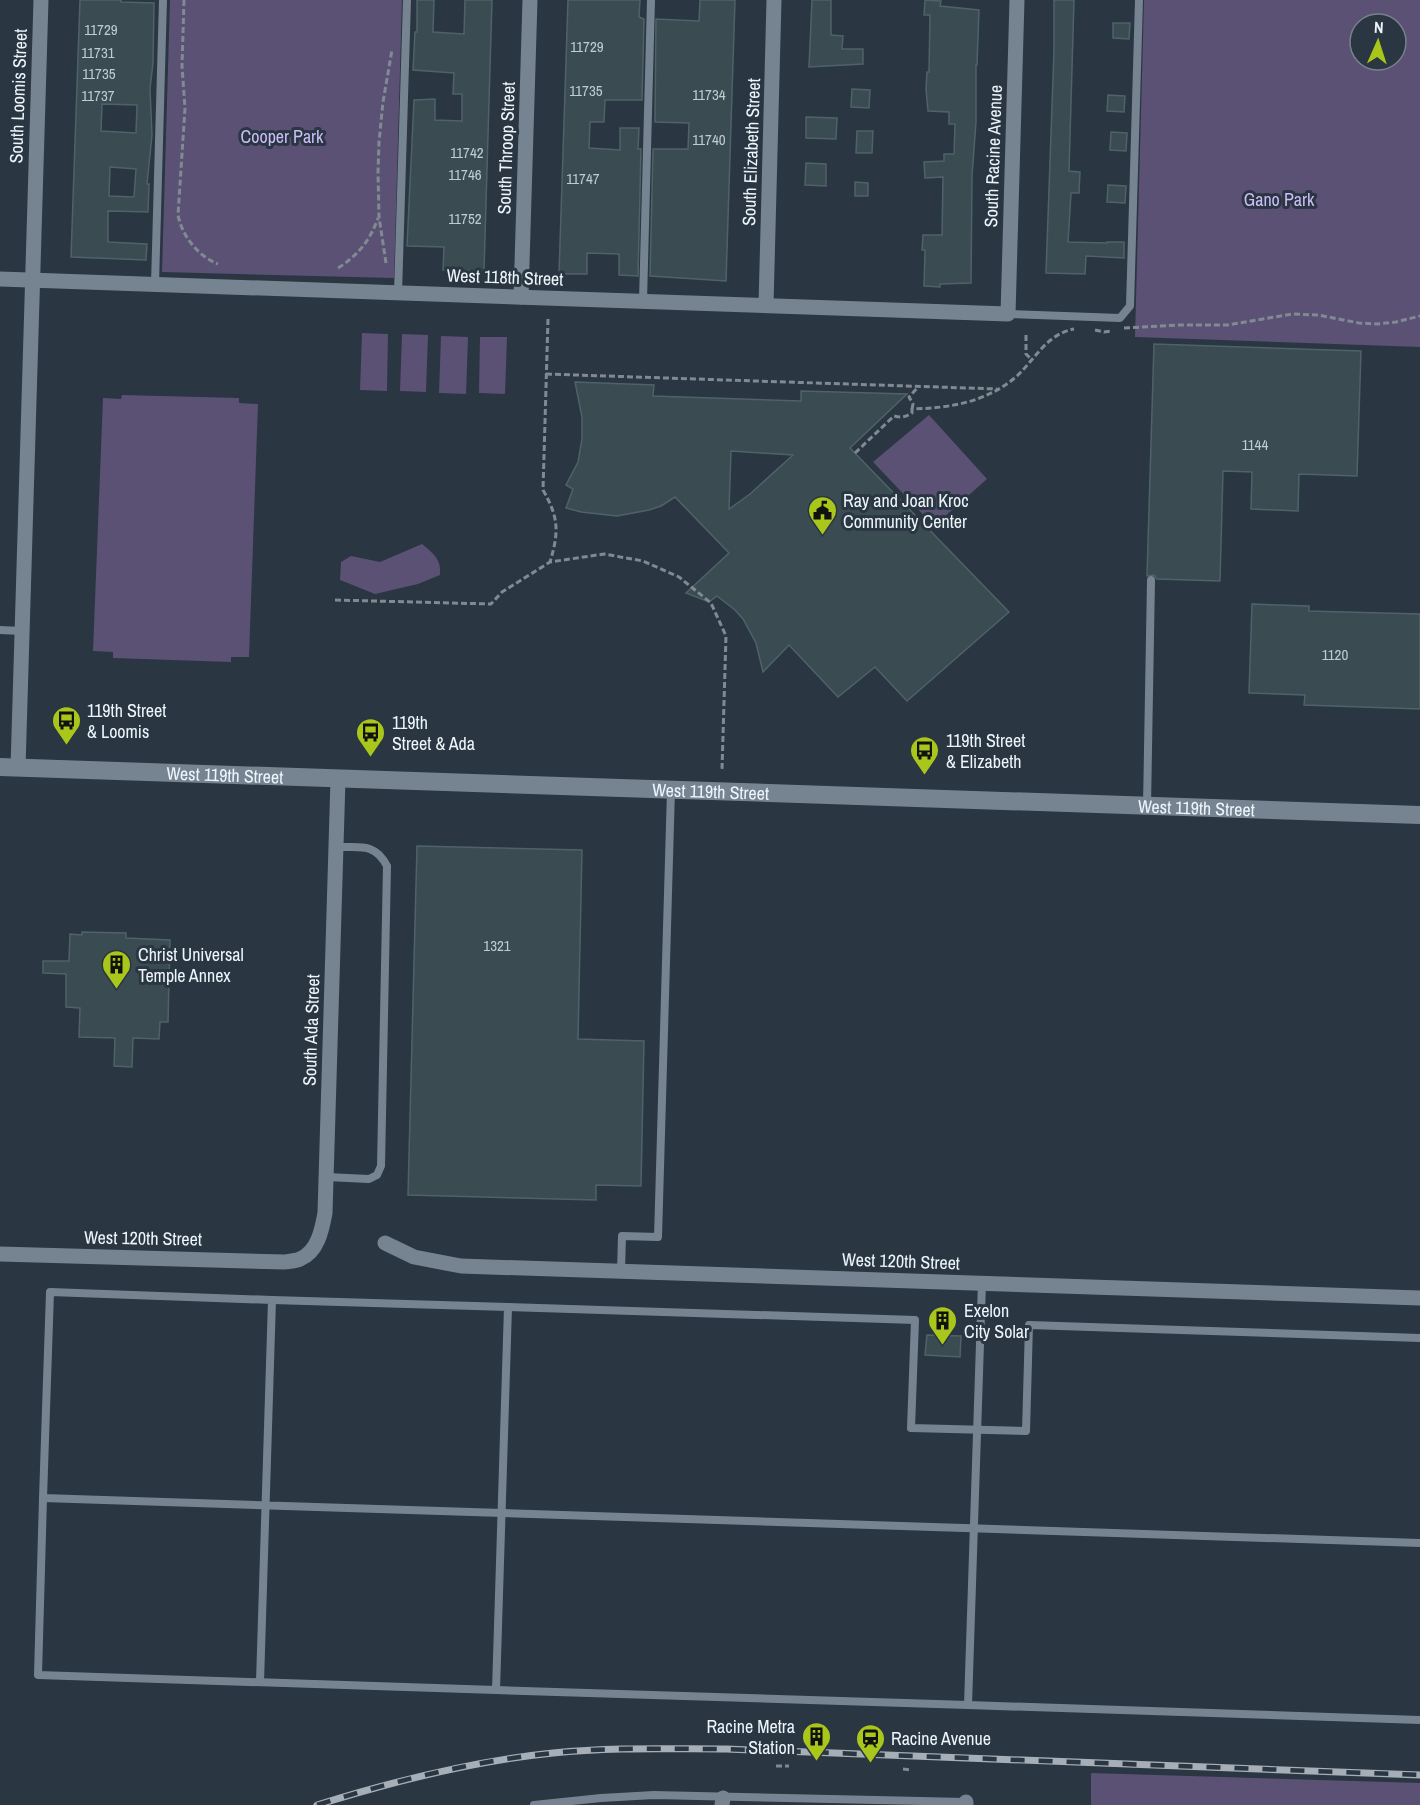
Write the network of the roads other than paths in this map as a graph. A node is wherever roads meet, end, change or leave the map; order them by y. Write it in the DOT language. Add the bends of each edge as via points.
graph roads {
  1 [pos="41,0"];
  2 [pos="163,0"];
  3 [pos="407,0"];
  4 [pos="530,0"];
  5 [pos="651,0"];
  6 [pos="774,0"];
  7 [pos="1017,0"];
  8 [pos="1139,0"];
  9 [pos="0,279"];
  10 [pos="33,280"];
  11 [pos="155,284"];
  12 [pos="398,293"];
  13 [pos="521,297"];
  14 [pos="643,301"];
  15 [pos="766,306"];
  16 [pos="1008,314"];
  17 [pos="1151,580"];
  18 [pos="0,630"];
  19 [pos="22,631"];
  20 [pos="0,767"];
  21 [pos="18,768"];
  22 [pos="338,779"];
  23 [pos="671,790"];
  24 [pos="1147,806"];
  25 [pos="1420,815"];
  26 [pos="336,847"];
  27 [pos="326,1177"];
  28 [pos="384,1243"];
  29 [pos="0,1254"];
  30 [pos="285,1262"];
  31 [pos="621,1271"];
  32 [pos="982,1283"];
  33 [pos="1420,1298"];
  34 [pos="272,1300"];
  35 [pos="508,1307"];
  36 [pos="1420,1338"];
  37 [pos="977,1430"];
  38 [pos="43,1498"];
  39 [pos="265,1506"];
  40 [pos="501,1513"];
  41 [pos="974,1528"];
  42 [pos="1420,1543"];
  43 [pos="260,1682"];
  44 [pos="496,1690"];
  45 [pos="968,1705"];
  46 [pos="1420,1720"];
  47 [pos="600,1801"];
  48 [pos="722,1801"];
  49 [pos="844,1802"];
  50 [pos="966,1803"];
  51 [pos="534,1805"];
  1 -- 10 [label="street, South Loomis Street"];
  2 -- 11 [label="lane"];
  3 -- 12 [label="lane"];
  4 -- 13 [label="street, South Throop Street"];
  5 -- 14 [label="lane"];
  6 -- 15 [label="street, South Elizabeth Street"];
  7 -- 16 [label="street, South Racine Avenue"];
  8 -- 16 [label="lane" via="1130,306 1120,318"];
  9 -- 10 [label="street, West 118th Street"];
  10 -- 11 [label="street, West 118th Street"];
  10 -- 19 [label="street, South Loomis Street"];
  11 -- 12 [label="street, West 118th Street"];
  12 -- 13 [label="street, West 118th Street"];
  13 -- 14 [label="street, West 118th Street"];
  14 -- 15 [label="street, West 118th Street"];
  15 -- 16 [label="street, West 118th Street"];
  17 -- 24 [label="lane"];
  18 -- 19 [label="lane"];
  19 -- 21 [label="street, South Loomis Street"];
  20 -- 21 [label="street, West 119th Street"];
  21 -- 22 [label="street, West 119th Street"];
  22 -- 23 [label="street, West 119th Street"];
  22 -- 26 [label="street, South Ada Street"];
  23 -- 24 [label="street, West 119th Street"];
  23 -- 31 [label="lane" via="658,1237 622,1236"];
  24 -- 25 [label="street, West 119th Street"];
  26 -- 27 [label="street, South Ada Street"];
  26 -- 27 [label="lane" via="370,848 378,852 387,866 381,1166 377,1175 369,1179"];
  27 -- 30 [label="street, South Ada Street" via="325,1213 317,1242 310,1253"];
  28 -- 31 [label="street, West 120th Street" via="414,1257 461,1266"];
  29 -- 30 [label="street, West 120th Street"];
  31 -- 32 [label="street, West 120th Street"];
  32 -- 33 [label="street, West 120th Street"];
  32 -- 37 [label="lane"];
  34 -- 35 [label="lane"];
  34 -- 38 [label="lane" via="50,1293"];
  34 -- 39 [label="lane"];
  35 -- 37 [label="lane" via="915,1320 911,1428"];
  35 -- 40 [label="lane"];
  36 -- 37 [label="lane" via="1029,1325 1026,1431"];
  37 -- 41 [label="lane"];
  38 -- 39 [label="lane"];
  38 -- 43 [label="lane" via="38,1675"];
  39 -- 40 [label="lane"];
  39 -- 43 [label="lane"];
  40 -- 41 [label="lane"];
  40 -- 44 [label="lane"];
  41 -- 42 [label="lane"];
  41 -- 45 [label="lane"];
  43 -- 44 [label="lane"];
  44 -- 45 [label="lane"];
  45 -- 46 [label="lane"];
  47 -- 48 [label="lane" via="654,1795"];
  47 -- 51 [label="lane"];
  48 -- 49 [label="lane"];
  49 -- 50 [label="lane"];
}
